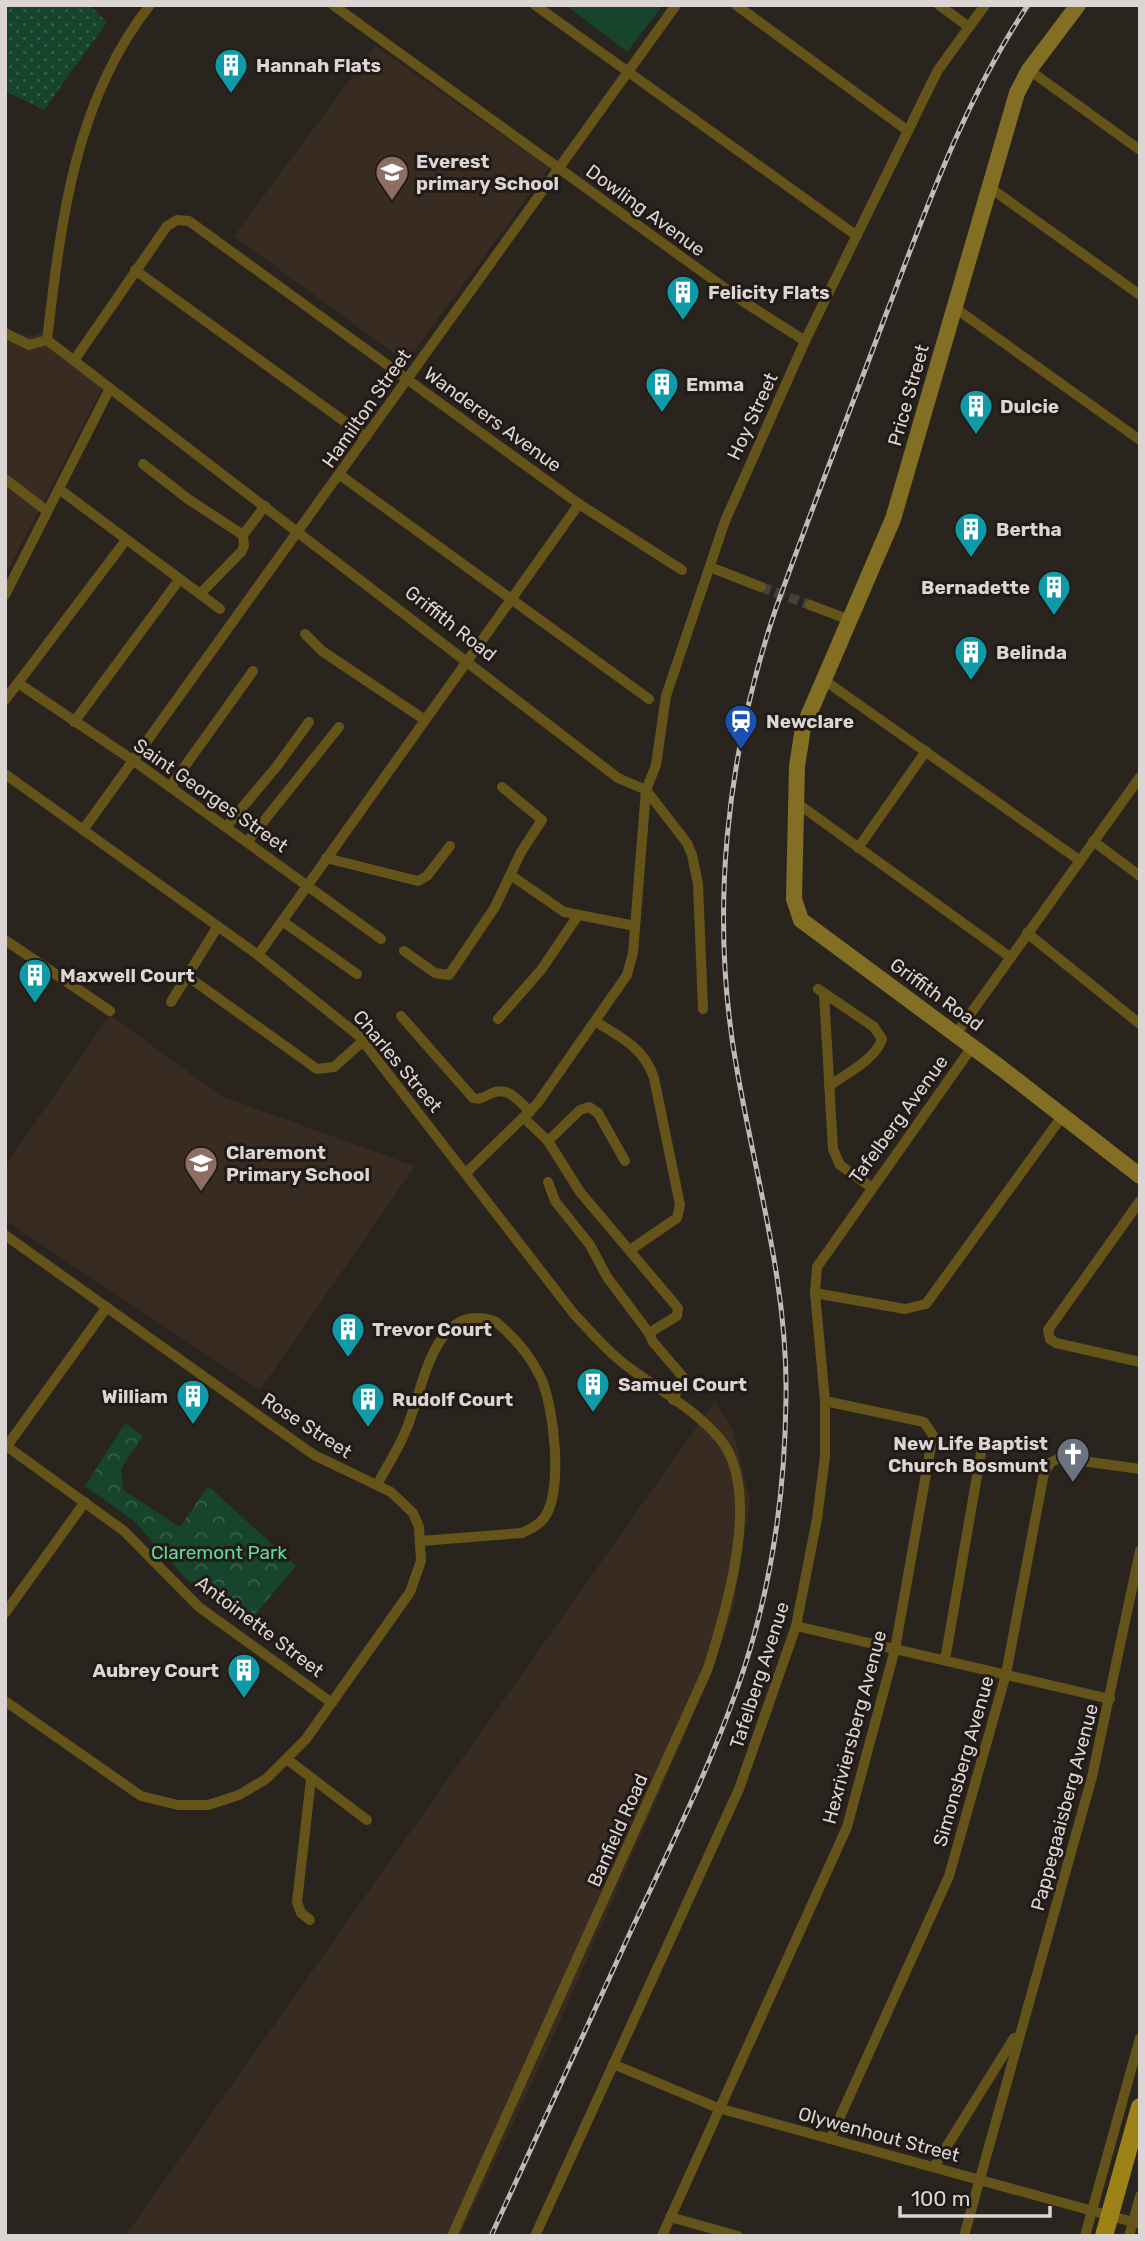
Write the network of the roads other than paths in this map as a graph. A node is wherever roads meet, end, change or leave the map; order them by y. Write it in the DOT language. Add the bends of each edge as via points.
graph roads {
  1 [pos="150,5"];
  2 [pos="333,5"];
  3 [pos="535,5"];
  4 [pos="676,5"];
  5 [pos="736,5"];
  6 [pos="939,5"];
  7 [pos="985,5"];
  8 [pos="1078,5"];
  9 [pos="970,27"];
  10 [pos="1029,70"];
  11 [pos="628,72"];
  12 [pos="908,131"];
  13 [pos="1140,150"];
  14 [pos="559,168"];
  15 [pos="989,187"];
  16 [pos="857,236"];
  17 [pos="135,270"];
  18 [pos="1140,295"];
  19 [pos="955,308"];
  20 [pos="5,333"];
  21 [pos="47,340"];
  22 [pos="805,341"];
  23 [pos="75,359"];
  24 [pos="408,378"];
  25 [pos="110,388"];
  26 [pos="366,437"];
  27 [pos="1140,440"];
  28 [pos="142,464"];
  29 [pos="340,475"];
  30 [pos="5,479"];
  31 [pos="59,489"];
  32 [pos="579,504"];
  33 [pos="265,506"];
  34 [pos="47,511"];
  35 [pos="300,532"];
  36 [pos="243,535"];
  37 [pos="126,540"];
  38 [pos="710,568"];
  39 [pos="682,570"];
  40 [pos="179,580"];
  41 [pos="761,587"];
  42 [pos="200,594"];
  43 [pos="5,595"];
  44 [pos="510,597"];
  45 [pos="810,605"];
  46 [pos="220,609"];
  47 [pos="850,620"];
  48 [pos="305,634"];
  49 [pos="467,661"];
  50 [pos="253,671"];
  51 [pos="824,680"];
  52 [pos="18,683"];
  53 [pos="649,699"];
  54 [pos="5,700"];
  55 [pos="425,720"];
  56 [pos="75,722"];
  57 [pos="309,722"];
  58 [pos="339,727"];
  59 [pos="926,751"];
  60 [pos="134,761"];
  61 [pos="5,774"];
  62 [pos="1140,777"];
  63 [pos="170,787"];
  64 [pos="502,787"];
  65 [pos="646,790"];
  66 [pos="797,803"];
  67 [pos="226,827"];
  68 [pos="83,830"];
  69 [pos="1093,841"];
  70 [pos="247,842"];
  71 [pos="450,846"];
  72 [pos="858,848"];
  73 [pos="326,858"];
  74 [pos="1079,860"];
  75 [pos="512,876"];
  76 [pos="1140,876"];
  77 [pos="307,885"];
  78 [pos="577,917"];
  79 [pos="282,920"];
  80 [pos="218,926"];
  81 [pos="635,926"];
  82 [pos="1027,933"];
  83 [pos="381,939"];
  84 [pos="5,940"];
  85 [pos="404,951"];
  86 [pos="258,955"];
  87 [pos="1010,957"];
  88 [pos="356,974"];
  89 [pos="187,976"];
  90 [pos="171,1002"];
  91 [pos="703,1009"];
  92 [pos="110,1012"];
  93 [pos="401,1016"];
  94 [pos="498,1019"];
  95 [pos="596,1022"];
  96 [pos="1140,1024"];
  97 [pos="956,1034"];
  98 [pos="363,1041"];
  99 [pos="972,1047"];
  100 [pos="829,1086"];
  101 [pos="527,1115"];
  102 [pos="1063,1115"];
  103 [pos="548,1141"];
  104 [pos="625,1161"];
  105 [pos="1137,1169"];
  106 [pos="466,1173"];
  107 [pos="548,1182"];
  108 [pos="871,1187"];
  109 [pos="1140,1201"];
  110 [pos="5,1235"];
  111 [pos="630,1250"];
  112 [pos="815,1293"];
  113 [pos="107,1307"];
  114 [pos="649,1333"];
  115 [pos="1140,1362"];
  116 [pos="673,1400"];
  117 [pos="825,1401"];
  118 [pos="709,1428"];
  119 [pos="6,1445"];
  120 [pos="981,1454"];
  121 [pos="1140,1469"];
  122 [pos="378,1483"];
  123 [pos="85,1502"];
  124 [pos="421,1541"];
  125 [pos="1140,1551"];
  126 [pos="1135,1604"];
  127 [pos="5,1613"];
  128 [pos="796,1626"];
  129 [pos="895,1649"];
  130 [pos="946,1660"];
  131 [pos="1006,1674"];
  132 [pos="1110,1699"];
  133 [pos="5,1701"];
  134 [pos="332,1703"];
  135 [pos="288,1760"];
  136 [pos="311,1779"];
  137 [pos="367,1820"];
  138 [pos="310,1920"];
  139 [pos="1021,2026"];
  140 [pos="1140,2038"];
  141 [pos="613,2064"];
  142 [pos="1140,2107"];
  143 [pos="718,2108"];
  144 [pos="830,2139"];
  145 [pos="934,2167"];
  146 [pos="981,2179"];
  147 [pos="1140,2196"];
  148 [pos="1101,2213"];
  149 [pos="670,2217"];
  150 [pos="1136,2223"];
  151 [pos="452,2236"];
  152 [pos="535,2236"];
  153 [pos="662,2236"];
  154 [pos="738,2236"];
  155 [pos="964,2236"];
  156 [pos="1085,2236"];
  157 [pos="1104,2236"];
  158 [pos="1129,2236"];
  1 -- 21 [label="street" via="99,91 79,144"];
  2 -- 14 [label="street, Dowling Avenue"];
  3 -- 11 [label="street"];
  4 -- 11 [label="street, Hamilton Street"];
  5 -- 12 [label="street"];
  6 -- 9 [label="street"];
  7 -- 9 [label="street, Hoy Street"];
  8 -- 10 [label="street, Price Street"];
  9 -- 12 [label="street, Hoy Street" via="939,70"];
  10 -- 13 [label="street"];
  10 -- 15 [label="street, Price Street" via="1017,93"];
  11 -- 14 [label="street, Hamilton Street"];
  11 -- 16 [label="street"];
  12 -- 16 [label="street, Hoy Street"];
  14 -- 22 [label="street, Dowling Avenue"];
  14 -- 24 [label="street, Hamilton Street"];
  15 -- 18 [label="street"];
  15 -- 19 [label="street, Price Street"];
  16 -- 22 [label="street, Hoy Street"];
  17 -- 23 [label="street"];
  17 -- 24 [label="street, Wanderers Avenue" via="167,226 183,220"];
  17 -- 26 [label="street"];
  19 -- 27 [label="street"];
  19 -- 47 [label="street, Price Street" via="893,519"];
  20 -- 21 [label="street" via="29,345"];
  21 -- 23 [label="street, Griffith Road"];
  22 -- 38 [label="street, Hoy Street" via="730,508"];
  23 -- 25 [label="street, Griffith Road"];
  24 -- 26 [label="street, Hamilton Street"];
  24 -- 32 [label="street, Wanderers Avenue"];
  25 -- 31 [label="street"];
  25 -- 33 [label="street, Griffith Road"];
  26 -- 29 [label="street, Hamilton Street"];
  28 -- 36 [label="street"];
  29 -- 35 [label="street, Hamilton Street"];
  29 -- 44 [label="street"];
  30 -- 34 [label="street"];
  31 -- 34 [label="street"];
  31 -- 37 [label="street"];
  32 -- 39 [label="street, Wanderers Avenue"];
  32 -- 44 [label="street"];
  33 -- 35 [label="street, Griffith Road"];
  33 -- 36 [label="street"];
  34 -- 43 [label="street"];
  35 -- 49 [label="street, Griffith Road"];
  35 -- 60 [label="street, Hamilton Street"];
  36 -- 42 [label="street" via="241,552"];
  37 -- 40 [label="street"];
  37 -- 52 [label="street"];
  38 -- 41 [label="street"];
  38 -- 65 [label="street, Hoy Street" via="667,696 656,765"];
  40 -- 42 [label="street"];
  40 -- 56 [label="street"];
  42 -- 46 [label="street"];
  44 -- 49 [label="street"];
  44 -- 53 [label="street"];
  45 -- 47 [label="street"];
  47 -- 51 [label="street, Price Street"];
  48 -- 55 [label="street" via="322,651"];
  49 -- 55 [label="street"];
  49 -- 65 [label="street, Griffith Road" via="618,778"];
  50 -- 63 [label="street"];
  51 -- 59 [label="street"];
  51 -- 66 [label="street, Price Street" via="800,740"];
  52 -- 54 [label="street"];
  52 -- 56 [label="street, Saint Georges Street"];
  55 -- 73 [label="street"];
  56 -- 60 [label="street, Saint Georges Street"];
  57 -- 67 [label="street"];
  58 -- 70 [label="street"];
  59 -- 72 [label="street"];
  59 -- 74 [label="street"];
  60 -- 63 [label="street, Saint Georges Street"];
  60 -- 68 [label="street, Hamilton Street"];
  61 -- 68 [label="street, Charles Street"];
  62 -- 69 [label="street"];
  63 -- 67 [label="street, Saint Georges Street"];
  64 -- 75 [label="street" via="542,820"];
  65 -- 81 [label="street, Hoy Street"];
  65 -- 91 [label="street, Griffith Road" via="687,843 696,868"];
  66 -- 72 [label="street"];
  66 -- 97 [label="street, Griffith Road" via="794,899 801,920"];
  67 -- 70 [label="street, Saint Georges Street"];
  68 -- 80 [label="street, Charles Street"];
  69 -- 74 [label="street"];
  69 -- 76 [label="street"];
  70 -- 77 [label="street, Saint Georges Street"];
  71 -- 73 [label="street" via="427,877 418,881"];
  72 -- 87 [label="street"];
  73 -- 77 [label="street"];
  74 -- 82 [label="street"];
  75 -- 78 [label="street"];
  75 -- 85 [label="street" via="449,975 435,973"];
  77 -- 79 [label="street"];
  77 -- 83 [label="street, Saint Georges Street"];
  78 -- 81 [label="street"];
  78 -- 94 [label="street" via="541,970"];
  79 -- 86 [label="street"];
  79 -- 88 [label="street"];
  80 -- 86 [label="street, Charles Street"];
  80 -- 89 [label="street"];
  81 -- 95 [label="street, Hoy Street" via="626,975"];
  82 -- 87 [label="street"];
  82 -- 96 [label="street"];
  84 -- 92 [label="street"];
  86 -- 98 [label="street, Charles Street"];
  87 -- 97 [label="street"];
  89 -- 90 [label="street"];
  89 -- 98 [label="street" via="317,1069 334,1067"];
  93 -- 101 [label="street" via="473,1098 503,1090"];
  95 -- 101 [label="street, Hoy Street"];
  95 -- 111 [label="street" via="634,1045 647,1059 680,1205 677,1218"];
  97 -- 99 [label="street, Griffith Road"];
  98 -- 106 [label="street, Charles Street"];
  99 -- 102 [label="street, Griffith Road"];
  99 -- 108 [label="street, Tafelberg Avenue"];
  100 -- 100 [label="street" via="861,1064 882,1038 874,1027 821,991"];
  100 -- 108 [label="street" via="836,1158"];
  101 -- 103 [label="street"];
  101 -- 106 [label="street, Hoy Street"];
  102 -- 105 [label="street, Griffith Road"];
  102 -- 112 [label="street" via="926,1304 905,1309"];
  103 -- 104 [label="street" via="589,1107 598,1113"];
  103 -- 111 [label="street" via="580,1192"];
  106 -- 116 [label="street, Charles Street" via="598,1339"];
  107 -- 114 [label="street" via="555,1201"];
  108 -- 112 [label="street, Tafelberg Avenue" via="822,1258 815,1275"];
  109 -- 115 [label="street" via="1048,1334 1056,1343"];
  110 -- 113 [label="street, Rose Street"];
  111 -- 114 [label="street" via="679,1311"];
  112 -- 117 [label="street, Tafelberg Avenue"];
  113 -- 119 [label="street"];
  113 -- 122 [label="street, Rose Street" via="314,1455"];
  114 -- 116 [label="street" via="683,1377"];
  116 -- 118 [label="street, Charles Street"];
  117 -- 128 [label="street, Tafelberg Avenue" via="822,1483"];
  117 -- 129 [label="street, Hexriviersberg Avenue" via="924,1422 933,1435"];
  118 -- 151 [label="street, Banfield Road" via="727,1448 738,1497 739,1540 721,1628 694,1701"];
  119 -- 123 [label="street, Antoinette Street"];
  120 -- 130 [label="street"];
  121 -- 131 [label="street, Simonsberg Avenue" via="1073,1457 1053,1460 1047,1467"];
  122 -- 124 [label="street, Rose Street" via="413,1513"];
  122 -- 124 [label="street" via="407,1430 439,1340 460,1323 496,1322 530,1359 547,1393 555,1473 551,1504 535,1527 522,1533"];
  123 -- 127 [label="street"];
  123 -- 134 [label="street, Antoinette Street" via="138,1543 199,1607"];
  124 -- 134 [label="street, Rose Street" via="422,1560 411,1592"];
  125 -- 126 [label="street"];
  126 -- 132 [label="street, Pappegaaisberg Avenue"];
  128 -- 129 [label="street"];
  128 -- 141 [label="street, Tafelberg Avenue" via="739,1789"];
  129 -- 130 [label="street"];
  129 -- 143 [label="street, Hexriviersberg Avenue" via="847,1827"];
  130 -- 131 [label="street"];
  131 -- 132 [label="street"];
  131 -- 144 [label="street, Simonsberg Avenue" via="949,1876"];
  132 -- 139 [label="street, Pappegaaisberg Avenue"];
  133 -- 135 [label="street, Rose Street" via="131,1791 154,1800 208,1805 239,1795"];
  134 -- 135 [label="street, Rose Street"];
  135 -- 136 [label="street"];
  136 -- 137 [label="street"];
  136 -- 138 [label="street" via="297,1902"];
  139 -- 145 [label="street, Pappegaaisberg Avenue"];
  139 -- 146 [label="street, Pappegaaisberg Avenue"];
  140 -- 148 [label="street"];
  141 -- 143 [label="street, Olywenhout Street"];
  141 -- 152 [label="street, Tafelberg Avenue"];
  142 -- 148 [label="main road"];
  143 -- 144 [label="street, Olywenhout Street"];
  143 -- 149 [label="street, Hexriviersberg Avenue"];
  144 -- 145 [label="street, Olywenhout Street"];
  145 -- 146 [label="street, Olywenhout Street"];
  146 -- 148 [label="street, Olywenhout Street"];
  146 -- 155 [label="street, Pappegaaisberg Avenue"];
  147 -- 150 [label="street"];
  148 -- 150 [label="street, Olywenhout Street"];
  148 -- 156 [label="street"];
  148 -- 157 [label="main road"];
  149 -- 153 [label="street, Hexriviersberg Avenue"];
  149 -- 154 [label="street"];
  150 -- 158 [label="street"];
}
